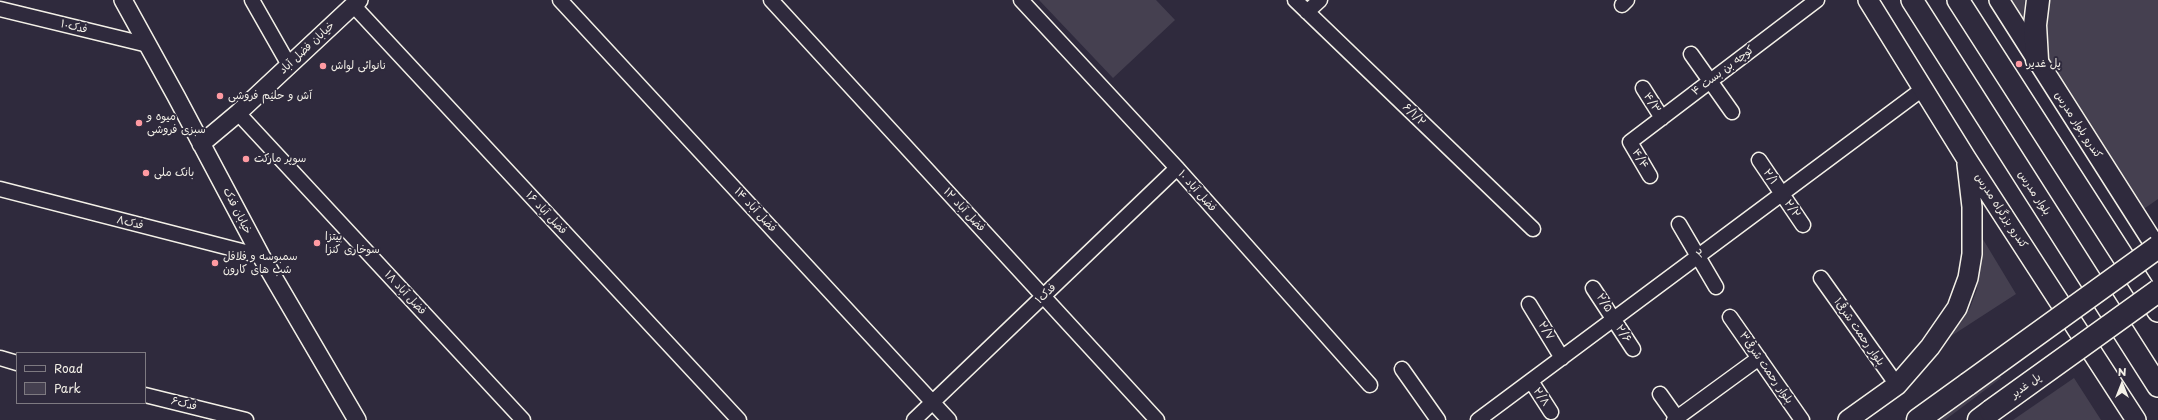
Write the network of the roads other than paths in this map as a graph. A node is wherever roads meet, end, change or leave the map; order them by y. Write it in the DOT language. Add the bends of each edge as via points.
graph roads {
  1 [pos="123,0"];
  2 [pos="252,0"];
  3 [pos="560,0"];
  4 [pos="771,0"];
  5 [pos="1022,0"];
  6 [pos="1295,0"];
  7 [pos="1320,0"];
  8 [pos="1817,0"];
  9 [pos="1868,0"];
  10 [pos="1912,0"];
  11 [pos="1958,0"];
  12 [pos="1999,0"];
  13 [pos="2038,0"];
  14 [pos="356,2"];
  15 [pos="0,9"];
  16 [pos="1308,12"];
  17 [pos="148,45"];
  18 [pos="1691,54"];
  19 [pos="2036,60"];
  20 [pos="289,65"];
  21 [pos="1710,81"];
  22 [pos="1643,88"];
  23 [pos="1924,88"];
  24 [pos="1732,112"];
  25 [pos="238,113"];
  26 [pos="1662,118"];
  27 [pos="1630,142"];
  28 [pos="201,144"];
  29 [pos="1966,158"];
  30 [pos="1759,160"];
  31 [pos="1177,168"];
  32 [pos="1650,176"];
  33 [pos="0,189"];
  34 [pos="1782,194"];
  35 [pos="1679,224"];
  36 [pos="1803,225"];
  37 [pos="1533,229"];
  38 [pos="2158,248"];
  39 [pos="261,256"];
  40 [pos="1698,256"];
  41 [pos="1821,278"];
  42 [pos="1716,287"];
  43 [pos="1594,288"];
  44 [pos="2158,291"];
  45 [pos="1044,297"];
  46 [pos="1529,304"];
  47 [pos="2158,311"];
  48 [pos="1730,317"];
  49 [pos="1614,319"];
  50 [pos="1633,349"];
  51 [pos="0,358"];
  52 [pos="1562,358"];
  53 [pos="1759,358"];
  54 [pos="16,362"];
  55 [pos="1402,369"];
  56 [pos="1530,381"];
  57 [pos="1370,385"];
  58 [pos="1897,385"];
  59 [pos="2158,386"];
  60 [pos="1660,394"];
  61 [pos="146,395"];
  62 [pos="932,402"];
  63 [pos="1551,412"];
  64 [pos="1985,417"];
  65 [pos="1675,419"];
  66 [pos="246,420"];
  67 [pos="356,420"];
  68 [pos="523,420"];
  69 [pos="739,420"];
  70 [pos="914,420"];
  71 [pos="949,420"];
  72 [pos="1157,420"];
  73 [pos="1438,420"];
  74 [pos="1478,420"];
  75 [pos="1802,420"];
  76 [pos="1848,420"];
  77 [pos="1918,420"];
  78 [pos="2136,420"];
  1 -- 17 [label="street, خیابان فدک"];
  2 -- 20 [label="street"];
  3 -- 62 [label="street, فضل آباد ۱۴"];
  4 -- 45 [label="street, فضل آباد ۱۲"];
  5 -- 31 [label="street, فضل آباد ۱۰"];
  6 -- 16 [label="street, ۶/۱/۲"];
  7 -- 16 [label="street"];
  8 -- 21 [label="street, کوچه بن بست ۴"];
  9 -- 23 [label="main road, کندرو بزرگراه مدرس"];
  10 -- 59 [label="main road, بلوار مدرس"];
  11 -- 47 [label="main road"];
  12 -- 19 [label="main road, کندرو بلوار مدرس"];
  13 -- 19 [label="highway" via="2035,25"];
  14 -- 20 [label="street, خیابان فضل آباد"];
  14 -- 69 [label="street, فضل آباد ۱۶"];
  15 -- 17 [label="street, فدک۱۰"];
  16 -- 37 [label="street, ۶/۱/۲"];
  17 -- 28 [label="street, خیابان فدک"];
  18 -- 21 [label="street"];
  19 -- 38 [label="main road, کندرو بلوار مدرس"];
  20 -- 25 [label="street, خیابان فضل آباد"];
  21 -- 24 [label="street"];
  21 -- 26 [label="street, کوچه بن بست ۴"];
  22 -- 26 [label="street, ۴/۳"];
  23 -- 29 [label="main road, کندرو بزرگراه مدرس"];
  23 -- 34 [label="street, ۲"];
  25 -- 28 [label="street, خیابان فضل آباد"];
  25 -- 68 [label="street, فضل آباد ۱۸"];
  26 -- 27 [label="street, کوچه بن بست ۴"];
  27 -- 32 [label="street, ۴/۴"];
  28 -- 39 [label="street, خیابان فدک"];
  29 -- 58 [label="main road" via="1973,231 1968,278 1957,308 1946,325"];
  29 -- 78 [label="main road, کندرو بزرگراه مدرس"];
  30 -- 34 [label="street, ۲/۱"];
  31 -- 45 [label="street, فدک۱"];
  31 -- 57 [label="street, فضل آباد ۱۰"];
  33 -- 39 [label="street, فدک۸"];
  34 -- 36 [label="street, ۲/۲"];
  34 -- 40 [label="street, ۲"];
  35 -- 40 [label="street"];
  38 -- 77 [label="highway, bridge"];
  39 -- 67 [label="street, خیابان فدک"];
  40 -- 42 [label="street"];
  40 -- 49 [label="street, ۲"];
  41 -- 58 [label="street, بلوار رحمت شرقی۱"];
  43 -- 49 [label="street, ۲/۵"];
  44 -- 64 [label="highway, پل غدیر, bridge"];
  45 -- 62 [label="street, فدک۱"];
  45 -- 72 [label="street, فضل آباد ۱۲"];
  46 -- 52 [label="street, ۲/۷"];
  48 -- 53 [label="street, بلوار رحمت شرقی۳"];
  49 -- 50 [label="street, ۲/۶"];
  49 -- 52 [label="street, ۲"];
  51 -- 54 [label="street"];
  52 -- 56 [label="street, ۲"];
  53 -- 65 [label="street"];
  53 -- 75 [label="street, بلوار رحمت شرقی۳"];
  55 -- 73 [label="street"];
  56 -- 63 [label="street, ۲/۸"];
  56 -- 74 [label="street, ۲"];
  58 -- 76 [label="main road"];
  60 -- 65 [label="street"];
  61 -- 66 [label="street, فدک۶"];
  62 -- 70 [label="street, فدک۱"];
  62 -- 71 [label="street, فضل آباد ۱۴"];
}
